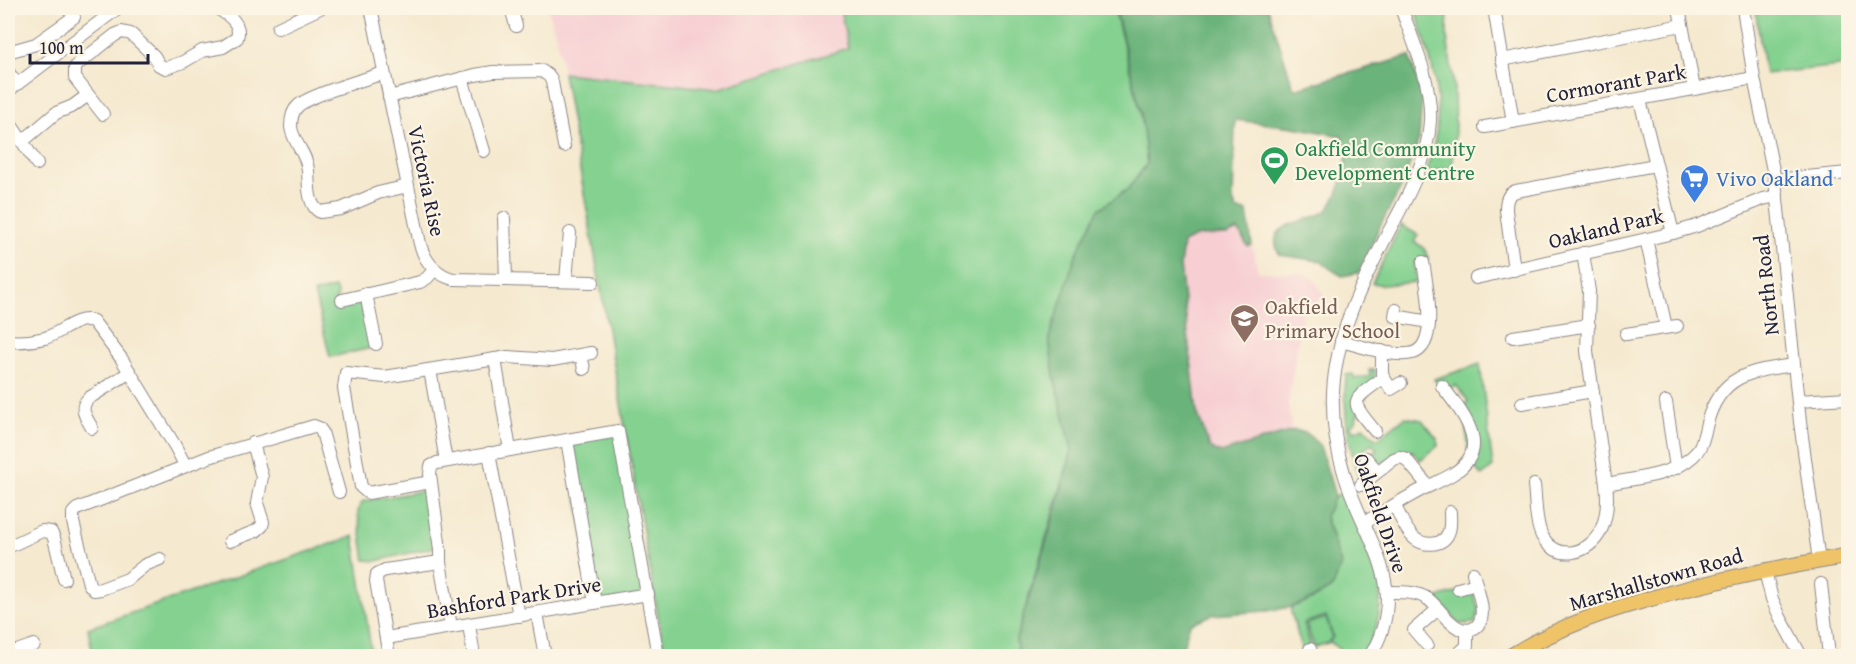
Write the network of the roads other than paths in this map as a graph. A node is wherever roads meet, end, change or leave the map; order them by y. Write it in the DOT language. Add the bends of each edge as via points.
graph roads {
  1 [pos="118,8"];
  2 [pos="217,8"];
  3 [pos="320,8"];
  4 [pos="371,8"];
  5 [pos="511,8"];
  6 [pos="1401,8"];
  7 [pos="1494,8"];
  8 [pos="1679,8"];
  9 [pos="1743,8"];
  10 [pos="74,17"];
  11 [pos="1682,25"];
  12 [pos="516,26"];
  13 [pos="278,28"];
  14 [pos="8,52"];
  15 [pos="1502,60"];
  16 [pos="8,72"];
  17 [pos="384,73"];
  18 [pos="462,78"];
  19 [pos="1754,78"];
  20 [pos="12,88"];
  21 [pos="1694,89"];
  22 [pos="88,94"];
  23 [pos="389,96"];
  24 [pos="1640,100"];
  25 [pos="103,114"];
  26 [pos="8,120"];
  27 [pos="1513,122"];
  28 [pos="1485,127"];
  29 [pos="23,141"];
  30 [pos="564,146"];
  31 [pos="484,151"];
  32 [pos="37,164"];
  33 [pos="1655,165"];
  34 [pos="1848,172"];
  35 [pos="1775,180"];
  36 [pos="408,186"];
  37 [pos="1777,196"];
  38 [pos="504,219"];
  39 [pos="570,233"];
  40 [pos="1673,233"];
  41 [pos="1646,239"];
  42 [pos="1583,253"];
  43 [pos="1423,262"];
  44 [pos="434,270"];
  45 [pos="1514,270"];
  46 [pos="1476,278"];
  47 [pos="506,280"];
  48 [pos="566,281"];
  49 [pos="593,282"];
  50 [pos="366,294"];
  51 [pos="342,300"];
  52 [pos="1395,317"];
  53 [pos="1429,322"];
  54 [pos="1588,325"];
  55 [pos="1626,334"];
  56 [pos="1513,337"];
  57 [pos="8,341"];
  58 [pos="1341,341"];
  59 [pos="376,344"];
  60 [pos="1382,351"];
  61 [pos="495,359"];
  62 [pos="1794,365"];
  63 [pos="584,369"];
  64 [pos="430,370"];
  65 [pos="130,372"];
  66 [pos="1383,378"];
  67 [pos="1401,383"];
  68 [pos="1442,386"];
  69 [pos="1593,391"];
  70 [pos="1848,398"];
  71 [pos="1798,401"];
  72 [pos="1666,402"];
  73 [pos="1522,403"];
  74 [pos="1364,418"];
  75 [pos="1354,427"];
  76 [pos="92,428"];
  77 [pos="1375,430"];
  78 [pos="567,440"];
  79 [pos="253,443"];
  80 [pos="510,450"];
  81 [pos="489,453"];
  82 [pos="1366,458"];
  83 [pos="446,461"];
  84 [pos="185,465"];
  85 [pos="1676,468"];
  86 [pos="1377,471"];
  87 [pos="431,482"];
  88 [pos="1361,484"];
  89 [pos="1606,484"];
  90 [pos="1534,485"];
  91 [pos="1428,486"];
  92 [pos="339,492"];
  93 [pos="1395,506"];
  94 [pos="1450,512"];
  95 [pos="1364,523"];
  96 [pos="230,541"];
  97 [pos="8,547"];
  98 [pos="1848,556"];
  99 [pos="160,559"];
  100 [pos="1819,561"];
  101 [pos="440,562"];
  102 [pos="1765,571"];
  103 [pos="64,579"];
  104 [pos="1821,584"];
  105 [pos="1458,589"];
  106 [pos="1387,591"];
  107 [pos="648,594"];
  108 [pos="595,603"];
  109 [pos="1438,609"];
  110 [pos="537,613"];
  111 [pos="519,616"];
  112 [pos="469,625"];
  113 [pos="451,627"];
  114 [pos="1467,630"];
  115 [pos="386,638"];
  116 [pos="34,645"];
  117 [pos="1427,645"];
  118 [pos="8,654"];
  119 [pos="390,657"];
  120 [pos="474,657"];
  121 [pos="545,657"];
  122 [pos="658,657"];
  123 [pos="1370,657"];
  124 [pos="1456,657"];
  125 [pos="1511,657"];
  126 [pos="1801,657"];
  127 [pos="1829,657"];
  1 -- 20 [label="street"];
  2 -- 22 [label="street" via="237,25 239,35 235,41 166,68 131,34 119,33 75,68 75,78"];
  3 -- 13 [label="street"];
  4 -- 17 [label="street, Victoria Rise"];
  5 -- 12 [label="street"];
  6 -- 58 [label="street, Oakfield Drive" via="1424,72 1430,120 1427,140 1418,173 1355,301"];
  7 -- 15 [label="street"];
  8 -- 11 [label="street"];
  9 -- 19 [label="street, North Road"];
  10 -- 14 [label="street" via="36,44"];
  11 -- 15 [label="street"];
  11 -- 21 [label="street"];
  15 -- 27 [label="street"];
  16 -- 20 [label="street"];
  17 -- 23 [label="street, Victoria Rise"];
  17 -- 36 [label="street" via="300,104 292,117 292,132 307,162 313,206 320,212 341,209"];
  18 -- 23 [label="street"];
  18 -- 30 [label="street" via="511,70 547,73"];
  18 -- 31 [label="street"];
  19 -- 21 [label="street, Cormorant Park"];
  19 -- 35 [label="street, North Road"];
  21 -- 24 [label="street, Cormorant Park"];
  22 -- 25 [label="street"];
  22 -- 29 [label="street"];
  23 -- 36 [label="street, Victoria Rise"];
  24 -- 27 [label="street, Cormorant Park"];
  24 -- 33 [label="street"];
  26 -- 29 [label="street"];
  27 -- 28 [label="street, Cormorant Park"];
  29 -- 32 [label="street"];
  33 -- 40 [label="street"];
  33 -- 45 [label="street" via="1510,194 1506,210"];
  34 -- 35 [label="street"];
  35 -- 37 [label="street, North Road"];
  36 -- 44 [label="street, Victoria Rise" via="421,249"];
  37 -- 40 [label="street, Oakland Park"];
  37 -- 62 [label="street, North Road"];
  38 -- 47 [label="street"];
  39 -- 48 [label="street"];
  40 -- 41 [label="street, Oakland Park"];
  41 -- 42 [label="street, Oakland Park"];
  41 -- 55 [label="street" via="1671,326"];
  42 -- 45 [label="street, Oakland Park"];
  42 -- 54 [label="street" via="1589,291"];
  43 -- 53 [label="street"];
  44 -- 47 [label="street" via="453,279"];
  44 -- 50 [label="street" via="420,282"];
  45 -- 46 [label="street, Oakland Park"];
  47 -- 48 [label="street"];
  48 -- 49 [label="street"];
  50 -- 51 [label="street"];
  50 -- 59 [label="street"];
  52 -- 53 [label="street"];
  53 -- 60 [label="street" via="1426,342 1419,350"];
  54 -- 56 [label="street"];
  54 -- 69 [label="street"];
  57 -- 65 [label="street" via="44,338 88,319 97,325"];
  58 -- 60 [label="street"];
  58 -- 95 [label="street, Oakfield Drive" via="1333,393 1337,440 1344,473"];
  60 -- 66 [label="street"];
  61 -- 63 [label="street" via="552,360 586,353"];
  61 -- 64 [label="street"];
  61 -- 80 [label="street"];
  62 -- 71 [label="street, North Road"];
  62 -- 85 [label="street" via="1737,378 1727,385 1711,409 1698,450"];
  64 -- 83 [label="street"];
  64 -- 87 [label="street" via="385,378 346,373 344,388 361,487 368,493"];
  65 -- 76 [label="street" via="84,403 82,410"];
  65 -- 84 [label="street"];
  66 -- 67 [label="street" via="1391,389"];
  66 -- 74 [label="street" via="1357,399 1357,409"];
  68 -- 91 [label="street" via="1467,423 1471,453 1461,467"];
  69 -- 73 [label="street"];
  69 -- 89 [label="street"];
  70 -- 71 [label="street"];
  71 -- 100 [label="street, North Road"];
  72 -- 85 [label="street"];
  74 -- 75 [label="street"];
  74 -- 77 [label="street"];
  78 -- 80 [label="street"];
  78 -- 107 [label="street" via="618,431"];
  78 -- 108 [label="street"];
  79 -- 84 [label="street"];
  79 -- 92 [label="street" via="318,427"];
  79 -- 96 [label="street" via="262,477 257,503 263,522 256,531"];
  80 -- 81 [label="street"];
  81 -- 83 [label="street"];
  81 -- 111 [label="street"];
  82 -- 86 [label="street"];
  83 -- 87 [label="street" via="431,465"];
  84 -- 99 [label="street" via="73,513 89,584 94,590 128,579 139,568"];
  85 -- 89 [label="street"];
  86 -- 88 [label="street"];
  86 -- 91 [label="street" via="1402,457"];
  87 -- 101 [label="street"];
  89 -- 90 [label="street" via="1607,513 1597,538 1583,550 1568,553 1552,548 1543,538"];
  91 -- 93 [label="street"];
  93 -- 94 [label="street" via="1408,531 1425,544 1448,535"];
  93 -- 95 [label="street"];
  95 -- 106 [label="street, Oakfield Drive" via="1382,564"];
  97 -- 103 [label="street" via="42,531 51,532"];
  98 -- 100 [label="main road, Marshallstown Road"];
  100 -- 102 [label="main road, Marshallstown Road"];
  101 -- 113 [label="street"];
  101 -- 115 [label="street" via="378,574"];
  102 -- 125 [label="main road, Marshallstown Road" via="1697,586 1585,619"];
  102 -- 126 [label="street" via="1776,608"];
  104 -- 127 [label="street"];
  105 -- 114 [label="street" via="1474,579 1482,607 1478,625"];
  106 -- 109 [label="street" via="1421,596"];
  106 -- 123 [label="street, Oakfield Drive" via="1384,620"];
  107 -- 108 [label="street, Bashford Park Drive"];
  107 -- 122 [label="street"];
  108 -- 110 [label="street, Bashford Park Drive"];
  109 -- 114 [label="street" via="1457,627"];
  109 -- 117 [label="street" via="1414,630"];
  110 -- 111 [label="street, Bashford Park Drive"];
  110 -- 121 [label="street"];
  111 -- 112 [label="street, Bashford Park Drive"];
  112 -- 113 [label="street, Bashford Park Drive"];
  112 -- 120 [label="street"];
  113 -- 115 [label="street, Bashford Park Drive"];
  114 -- 124 [label="street" via="1467,645"];
  115 -- 119 [label="street"];
  116 -- 118 [label="street"];
}
